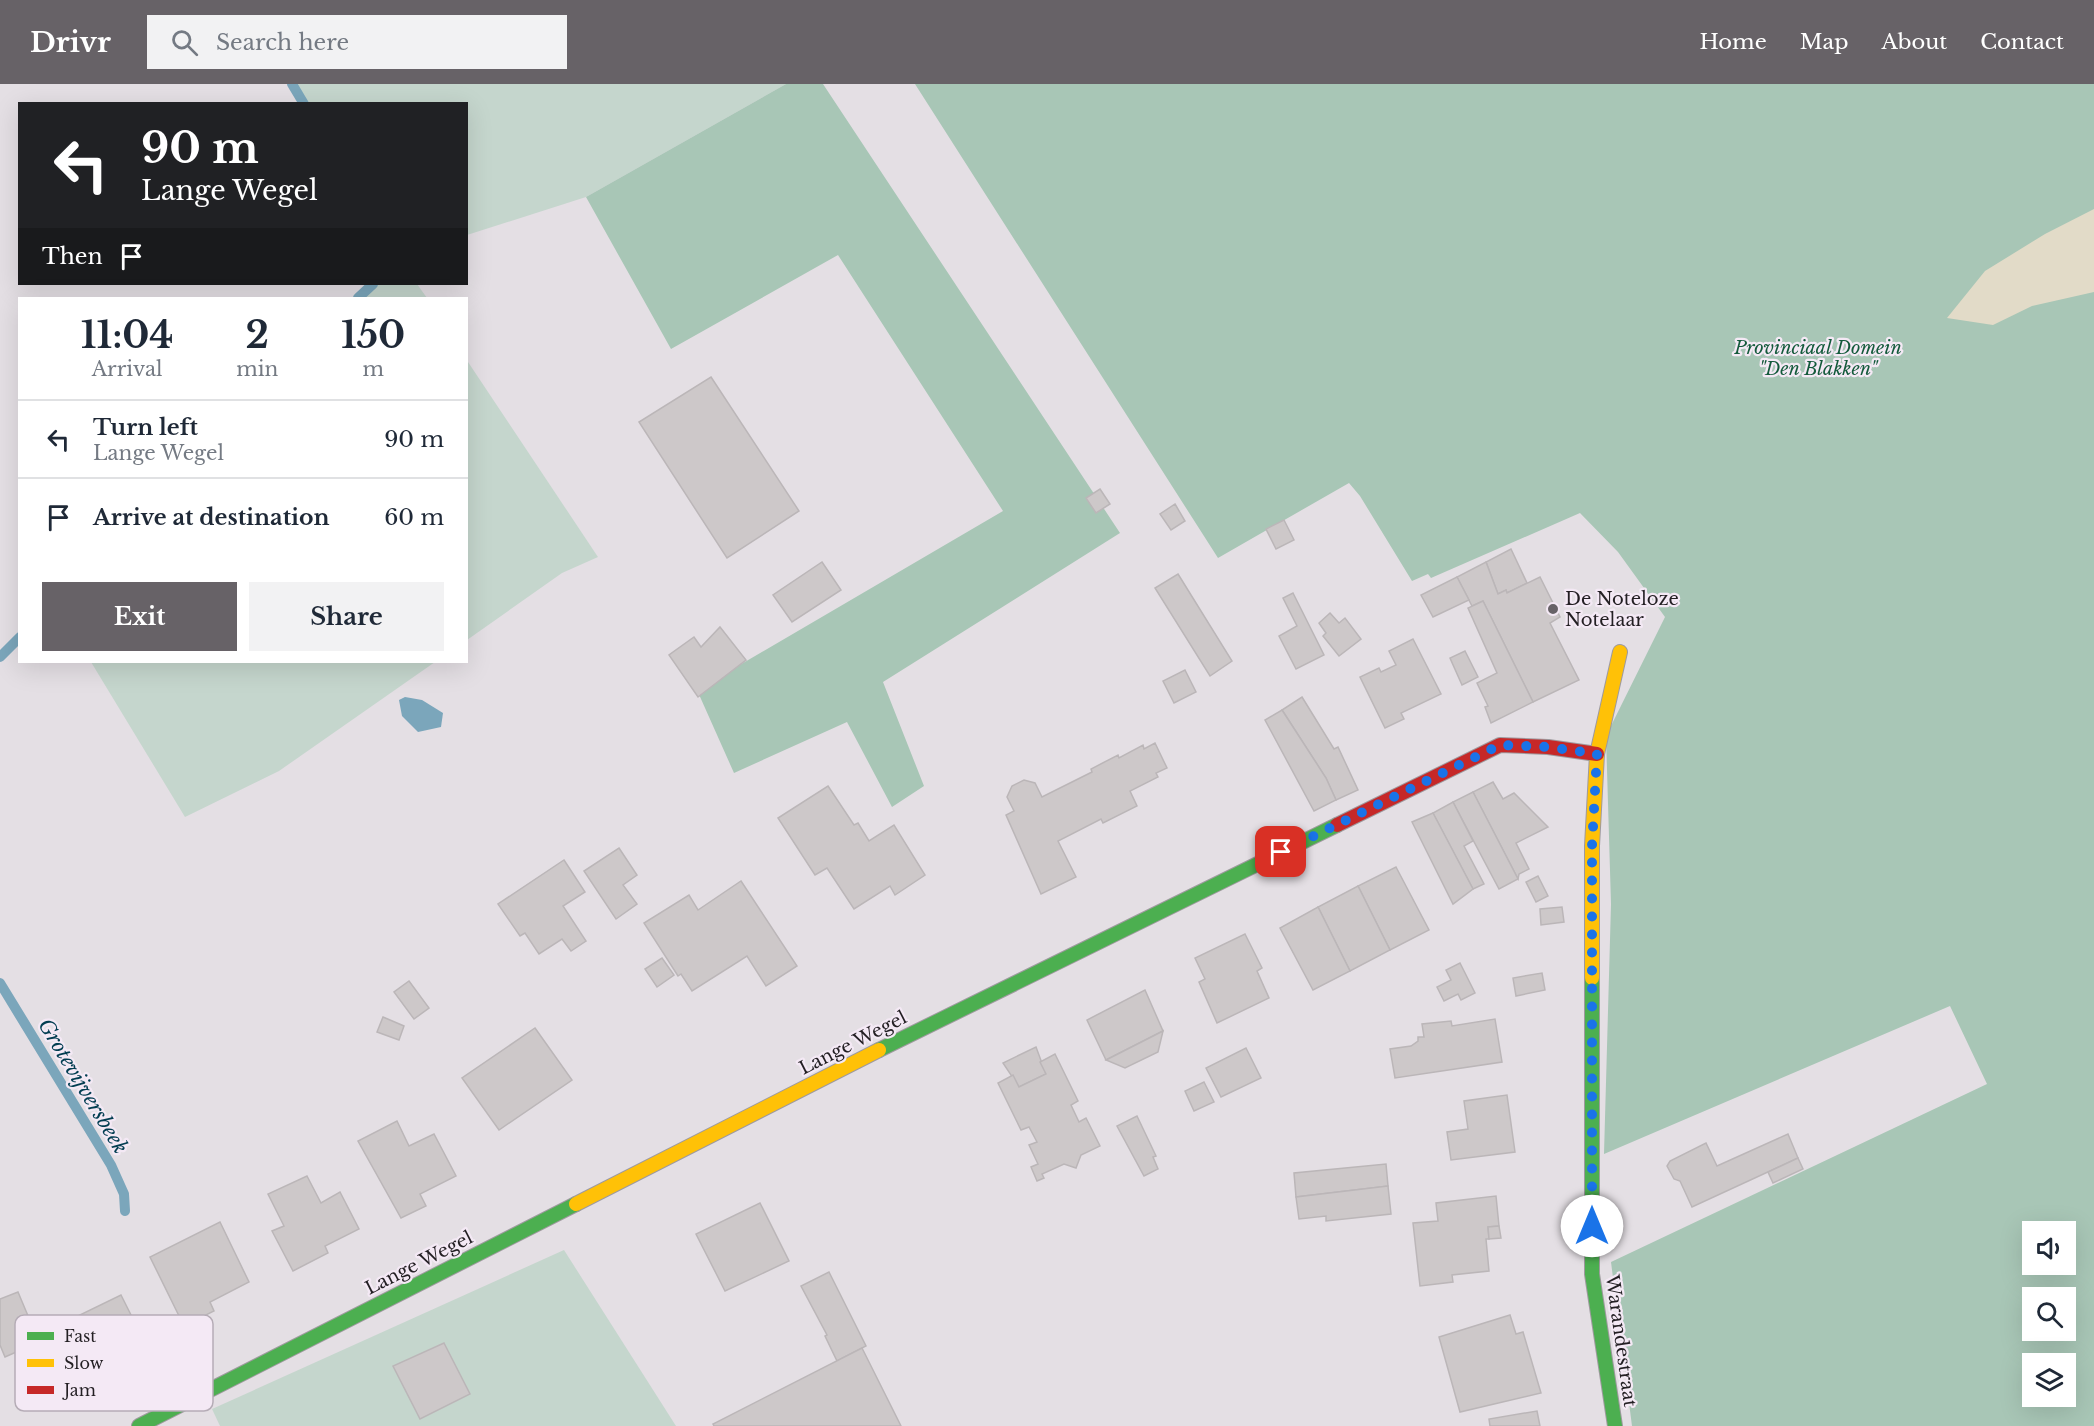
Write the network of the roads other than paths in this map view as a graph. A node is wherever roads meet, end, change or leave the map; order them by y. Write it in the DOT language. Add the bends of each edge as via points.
graph roads {
  1 [pos="1620,652"];
  2 [pos="1597,754"];
  3 [pos="213,1388"];
  4 [pos="168,1411"];
  5 [pos="139,1426"];
  6 [pos="1615,1426"];
  1 -- 2 [label="street, Warandestraat"];
  2 -- 3 [label="street, Lange Wegel" via="1500,745 876,1051"];
  2 -- 6 [label="street, Warandestraat" via="1592,846 1592,1274"];
  4 -- 5 [label="street, Lange Wegel"];
}
